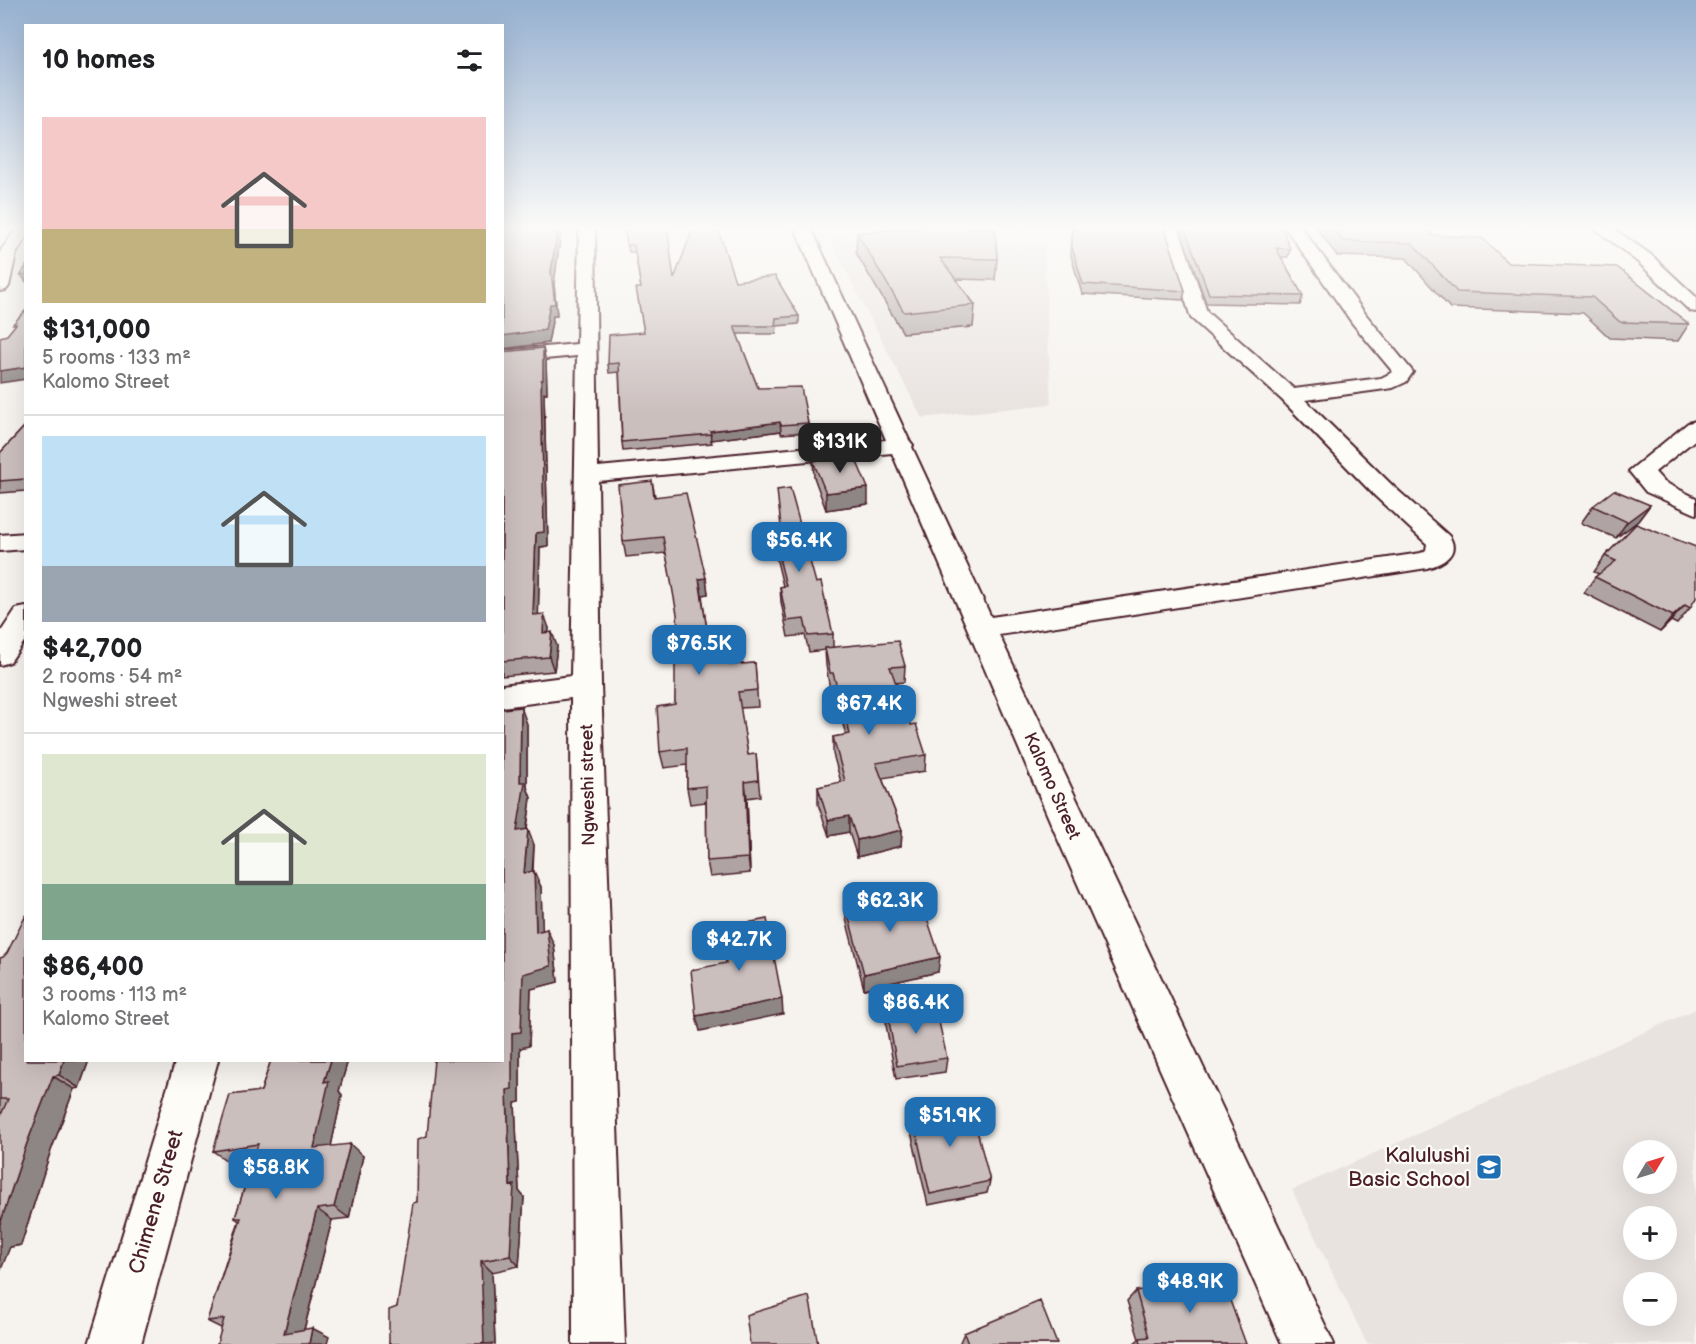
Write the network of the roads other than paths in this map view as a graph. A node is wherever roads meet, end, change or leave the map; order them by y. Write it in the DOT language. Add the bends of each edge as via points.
graph roads {
  1 [pos="586,289"];
  2 [pos="831,289"];
  3 [pos="1190,289"];
  4 [pos="1337,289"];
  5 [pos="1677,289"];
  6 [pos="1696,307"];
  7 [pos="586,349"];
  8 [pos="504,357"];
  9 [pos="1289,396"];
  10 [pos="1696,428"];
  11 [pos="902,445"];
  12 [pos="587,475"];
  13 [pos="1696,507"];
  14 [pos="24,541"];
  15 [pos="0,543"];
  16 [pos="24,619"];
  17 [pos="983,628"];
  18 [pos="0,655"];
  19 [pos="586,685"];
  20 [pos="504,696"];
  21 [pos="196,1062"];
  22 [pos="115,1344"];
  23 [pos="599,1344"];
  24 [pos="1308,1344"];
  1 -- 7 [label="street, Ngweshi street"];
  2 -- 11 [label="street, Kalomo Street"];
  3 -- 9 [label="street" via="1198,314"];
  4 -- 9 [label="street" via="1403,372 1386,384"];
  5 -- 6 [label="street"];
  7 -- 8 [label="street"];
  7 -- 12 [label="street, Ngweshi street"];
  9 -- 17 [label="street" via="1440,542 1439,554 1427,560"];
  10 -- 13 [label="street" via="1641,471 1655,487"];
  11 -- 12 [label="street"];
  11 -- 17 [label="street, Kalomo Street"];
  12 -- 19 [label="street, Ngweshi street"];
  14 -- 15 [label="street"];
  16 -- 18 [label="street"];
  17 -- 24 [label="street, Kalomo Street"];
  19 -- 20 [label="street"];
  19 -- 23 [label="street, Ngweshi street"];
  21 -- 22 [label="street, Chimene Street"];
}
